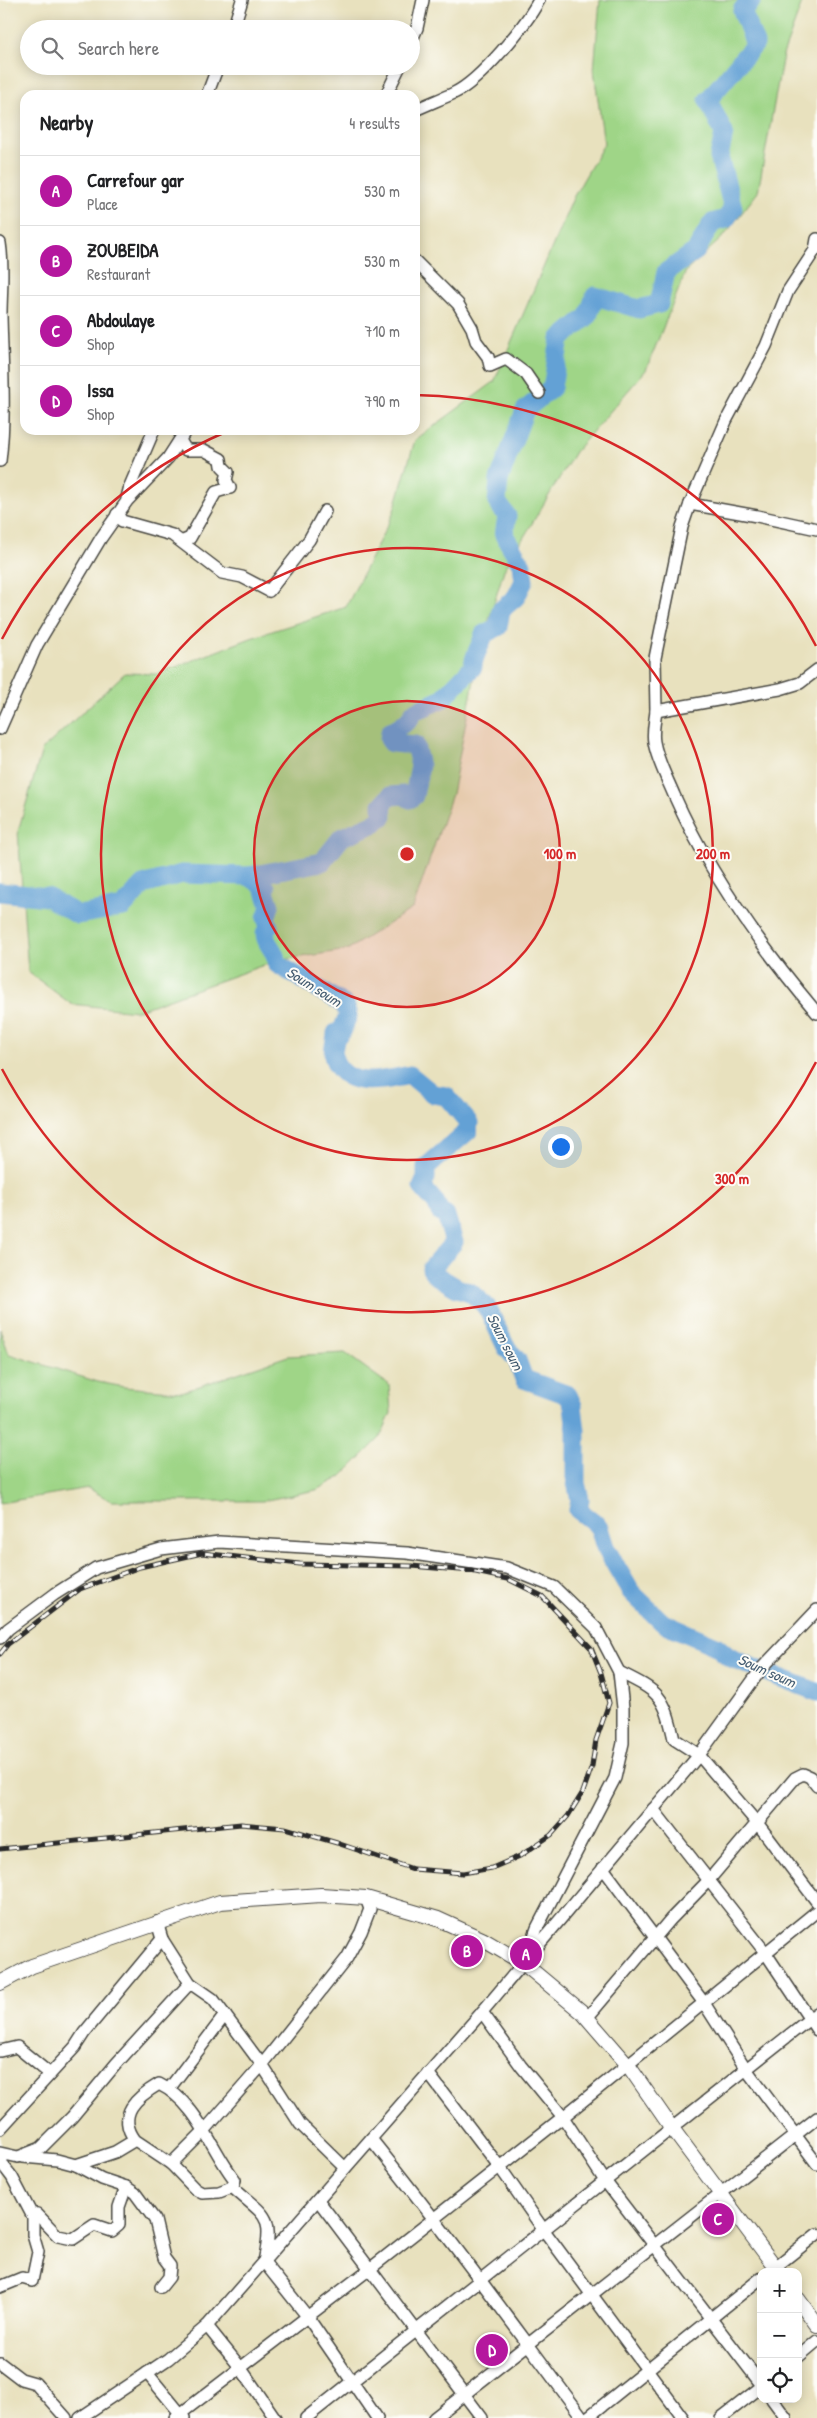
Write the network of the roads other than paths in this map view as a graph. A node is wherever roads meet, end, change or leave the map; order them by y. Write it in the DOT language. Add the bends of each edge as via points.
graph roads {
  1 [pos="242,0"];
  2 [pos="423,0"];
  3 [pos="539,0"];
  4 [pos="236,20"];
  5 [pos="419,20"];
  6 [pos="215,75"];
  7 [pos="396,75"];
  8 [pos="209,90"];
  9 [pos="388,90"];
  10 [pos="420,108"];
  11 [pos="817,239"];
  12 [pos="0,243"];
  13 [pos="420,265"];
  14 [pos="539,393"];
  15 [pos="152,435"];
  16 [pos="183,435"];
  17 [pos="0,461"];
  18 [pos="127,501"];
  19 [pos="690,504"];
  20 [pos="326,511"];
  21 [pos="117,514"];
  22 [pos="817,529"];
  23 [pos="182,541"];
  24 [pos="817,670"];
  25 [pos="656,711"];
  26 [pos="0,729"];
  27 [pos="817,1013"];
  28 [pos="817,1610"];
  29 [pos="0,1638"];
  30 [pos="619,1672"];
  31 [pos="699,1755"];
  32 [pos="817,1786"];
  33 [pos="653,1809"];
  34 [pos="758,1824"];
  35 [pos="604,1868"];
  36 [pos="709,1880"];
  37 [pos="366,1898"];
  38 [pos="817,1902"];
  39 [pos="817,1911"];
  40 [pos="157,1922"];
  41 [pos="656,1937"];
  42 [pos="162,1939"];
  43 [pos="765,1952"];
  44 [pos="524,1961"];
  45 [pos="190,1983"];
  46 [pos="0,1984"];
  47 [pos="704,2003"];
  48 [pos="482,2012"];
  49 [pos="225,2016"];
  50 [pos="813,2016"];
  51 [pos="586,2018"];
  52 [pos="817,2030"];
  53 [pos="0,2051"];
  54 [pos="262,2065"];
  55 [pos="628,2065"];
  56 [pos="746,2069"];
  57 [pos="428,2072"];
  58 [pos="50,2074"];
  59 [pos="169,2089"];
  60 [pos="562,2117"];
  61 [pos="817,2118"];
  62 [pos="671,2127"];
  63 [pos="0,2129"];
  64 [pos="205,2130"];
  65 [pos="794,2136"];
  66 [pos="372,2139"];
  67 [pos="135,2140"];
  68 [pos="1,2157"];
  69 [pos="18,2157"];
  70 [pos="171,2164"];
  71 [pos="817,2164"];
  72 [pos="76,2165"];
  73 [pos="499,2166"];
  74 [pos="345,2168"];
  75 [pos="605,2181"];
  76 [pos="126,2187"];
  77 [pos="232,2187"];
  78 [pos="719,2192"];
  79 [pos="318,2200"];
  80 [pos="33,2217"];
  81 [pos="434,2217"];
  82 [pos="542,2229"];
  83 [pos="817,2234"];
  84 [pos="655,2244"];
  85 [pos="264,2262"];
  86 [pos="371,2268"];
  87 [pos="773,2268"];
  88 [pos="776,2268"];
  89 [pos="479,2280"];
  90 [pos="757,2281"];
  91 [pos="0,2287"];
  92 [pos="160,2287"];
  93 [pos="591,2294"];
  94 [pos="802,2304"];
  95 [pos="308,2316"];
  96 [pos="712,2319"];
  97 [pos="817,2325"];
  98 [pos="207,2326"];
  99 [pos="415,2331"];
  100 [pos="817,2342"];
  101 [pos="528,2344"];
  102 [pos="802,2354"];
  103 [pos="0,2363"];
  104 [pos="240,2367"];
  105 [pos="647,2369"];
  106 [pos="147,2373"];
  107 [pos="757,2381"];
  108 [pos="351,2383"];
  109 [pos="757,2389"];
  110 [pos="464,2394"];
  111 [pos="775,2403"];
  112 [pos="180,2416"];
  113 [pos="66,2418"];
  114 [pos="80,2418"];
  115 [pos="276,2418"];
  116 [pos="306,2418"];
  117 [pos="377,2418"];
  118 [pos="434,2418"];
  119 [pos="482,2418"];
  120 [pos="583,2418"];
  121 [pos="587,2418"];
  122 [pos="683,2418"];
  123 [pos="721,2418"];
  124 [pos="786,2418"];
  1 -- 4 [label="street"];
  2 -- 5 [label="street"];
  3 -- 10 [label="street" via="530,18 473,78 454,93"];
  6 -- 8 [label="street"];
  7 -- 9 [label="street"];
  11 -- 19 [label="street" via="815,250 788,291 766,346 726,421"];
  12 -- 17 [label="street" via="4,397"];
  13 -- 14 [label="street" via="458,304 476,341 488,356 490,366 506,359 526,374"];
  15 -- 18 [label="street"];
  16 -- 18 [label="street" via="168,458"];
  16 -- 23 [label="street" via="186,450 204,450 221,458 222,466 228,472 226,480 230,488 216,492 190,538"];
  18 -- 21 [label="street"];
  19 -- 22 [label="street"];
  19 -- 25 [label="street" via="682,527 655,658"];
  20 -- 23 [label="street" via="309,540 269,591 242,577 222,573"];
  21 -- 23 [label="street" via="122,520 156,529"];
  21 -- 26 [label="street" via="37,645"];
  24 -- 25 [label="street" via="800,683"];
  25 -- 27 [label="street" via="653,741 693,837 725,890"];
  28 -- 31 [label="street" via="753,1679"];
  29 -- 30 [label="street" via="54,1594 96,1568 161,1549 218,1542 407,1553 507,1568 554,1588 596,1628"];
  30 -- 31 [label="street" via="652,1689 667,1710 674,1739"];
  30 -- 44 [label="street" via="623,1743 614,1778 537,1928"];
  31 -- 33 [label="street"];
  31 -- 34 [label="street"];
  32 -- 34 [label="street" via="810,1776 803,1774 796,1778"];
  33 -- 35 [label="street"];
  33 -- 36 [label="street"];
  34 -- 36 [label="street"];
  34 -- 38 [label="street"];
  35 -- 41 [label="street"];
  35 -- 44 [label="street"];
  36 -- 41 [label="street"];
  36 -- 43 [label="street"];
  37 -- 40 [label="main road" via="321,1895 220,1902"];
  37 -- 44 [label="main road" via="438,1919"];
  37 -- 54 [label="street" via="370,1909 347,1958"];
  39 -- 43 [label="street"];
  40 -- 42 [label="street"];
  40 -- 46 [label="main road" via="32,1966"];
  41 -- 47 [label="street"];
  41 -- 51 [label="street"];
  42 -- 45 [label="street"];
  42 -- 58 [label="street"];
  43 -- 47 [label="street"];
  43 -- 50 [label="street"];
  44 -- 48 [label="street"];
  44 -- 51 [label="main road"];
  45 -- 49 [label="street" via="213,1999"];
  45 -- 69 [label="street" via="50,2140 29,2155"];
  47 -- 55 [label="street"];
  47 -- 56 [label="street"];
  48 -- 57 [label="street"];
  48 -- 60 [label="street"];
  49 -- 54 [label="street"];
  49 -- 59 [label="street"];
  50 -- 52 [label="street"];
  50 -- 56 [label="street"];
  51 -- 55 [label="main road"];
  53 -- 58 [label="street" via="18,2047"];
  54 -- 64 [label="street"];
  54 -- 74 [label="street" via="300,2124"];
  55 -- 60 [label="street"];
  55 -- 62 [label="main road"];
  56 -- 62 [label="street"];
  56 -- 65 [label="street"];
  57 -- 66 [label="street"];
  57 -- 73 [label="street"];
  58 -- 63 [label="street"];
  59 -- 64 [label="street"];
  59 -- 67 [label="street" via="159,2084 130,2108 127,2120 129,2132"];
  60 -- 73 [label="street"];
  60 -- 75 [label="street"];
  61 -- 65 [label="street"];
  62 -- 75 [label="street"];
  62 -- 78 [label="main road"];
  64 -- 70 [label="street"];
  64 -- 77 [label="street" via="217,2156 236,2180"];
  65 -- 71 [label="street"];
  65 -- 78 [label="street"];
  66 -- 74 [label="street"];
  66 -- 81 [label="street"];
  67 -- 70 [label="street"];
  67 -- 72 [label="street" via="115,2152"];
  68 -- 69 [label="street"];
  68 -- 80 [label="street"];
  69 -- 72 [label="street"];
  70 -- 77 [label="street" via="202,2193"];
  72 -- 76 [label="street"];
  73 -- 81 [label="street"];
  73 -- 82 [label="street"];
  74 -- 79 [label="street"];
  75 -- 82 [label="street"];
  75 -- 84 [label="street"];
  76 -- 80 [label="street" via="119,2207 119,2225 112,2231 94,2225 73,2239 66,2238 58,2236 37,2214"];
  76 -- 92 [label="street" via="155,2220 170,2266 169,2277"];
  77 -- 85 [label="street" via="267,2218 270,2234"];
  78 -- 84 [label="street"];
  78 -- 87 [label="main road"];
  79 -- 85 [label="street"];
  79 -- 86 [label="street"];
  80 -- 91 [label="street" via="33,2235 38,2252 32,2280 22,2278"];
  81 -- 86 [label="street"];
  81 -- 89 [label="street"];
  82 -- 89 [label="street"];
  82 -- 93 [label="street"];
  83 -- 88 [label="street"];
  84 -- 93 [label="street"];
  84 -- 96 [label="street"];
  85 -- 95 [label="street"];
  85 -- 98 [label="street"];
  86 -- 95 [label="street"];
  86 -- 99 [label="street"];
  89 -- 99 [label="street"];
  89 -- 101 [label="street"];
  90 -- 96 [label="street"];
  93 -- 101 [label="street"];
  93 -- 105 [label="street"];
  94 -- 97 [label="main road"];
  95 -- 104 [label="street"];
  95 -- 108 [label="street"];
  96 -- 105 [label="street"];
  96 -- 107 [label="street"];
  98 -- 104 [label="street"];
  98 -- 106 [label="street"];
  99 -- 108 [label="street"];
  99 -- 110 [label="street"];
  100 -- 102 [label="street"];
  101 -- 110 [label="street"];
  101 -- 120 [label="street"];
  103 -- 113 [label="street" via="22,2379 35,2383"];
  104 -- 112 [label="street"];
  104 -- 115 [label="street"];
  105 -- 121 [label="street"];
  105 -- 122 [label="street"];
  106 -- 112 [label="street"];
  106 -- 114 [label="street"];
  108 -- 116 [label="street"];
  108 -- 117 [label="street"];
  109 -- 123 [label="street"];
  110 -- 118 [label="street"];
  110 -- 119 [label="street"];
  111 -- 124 [label="street"];
}
